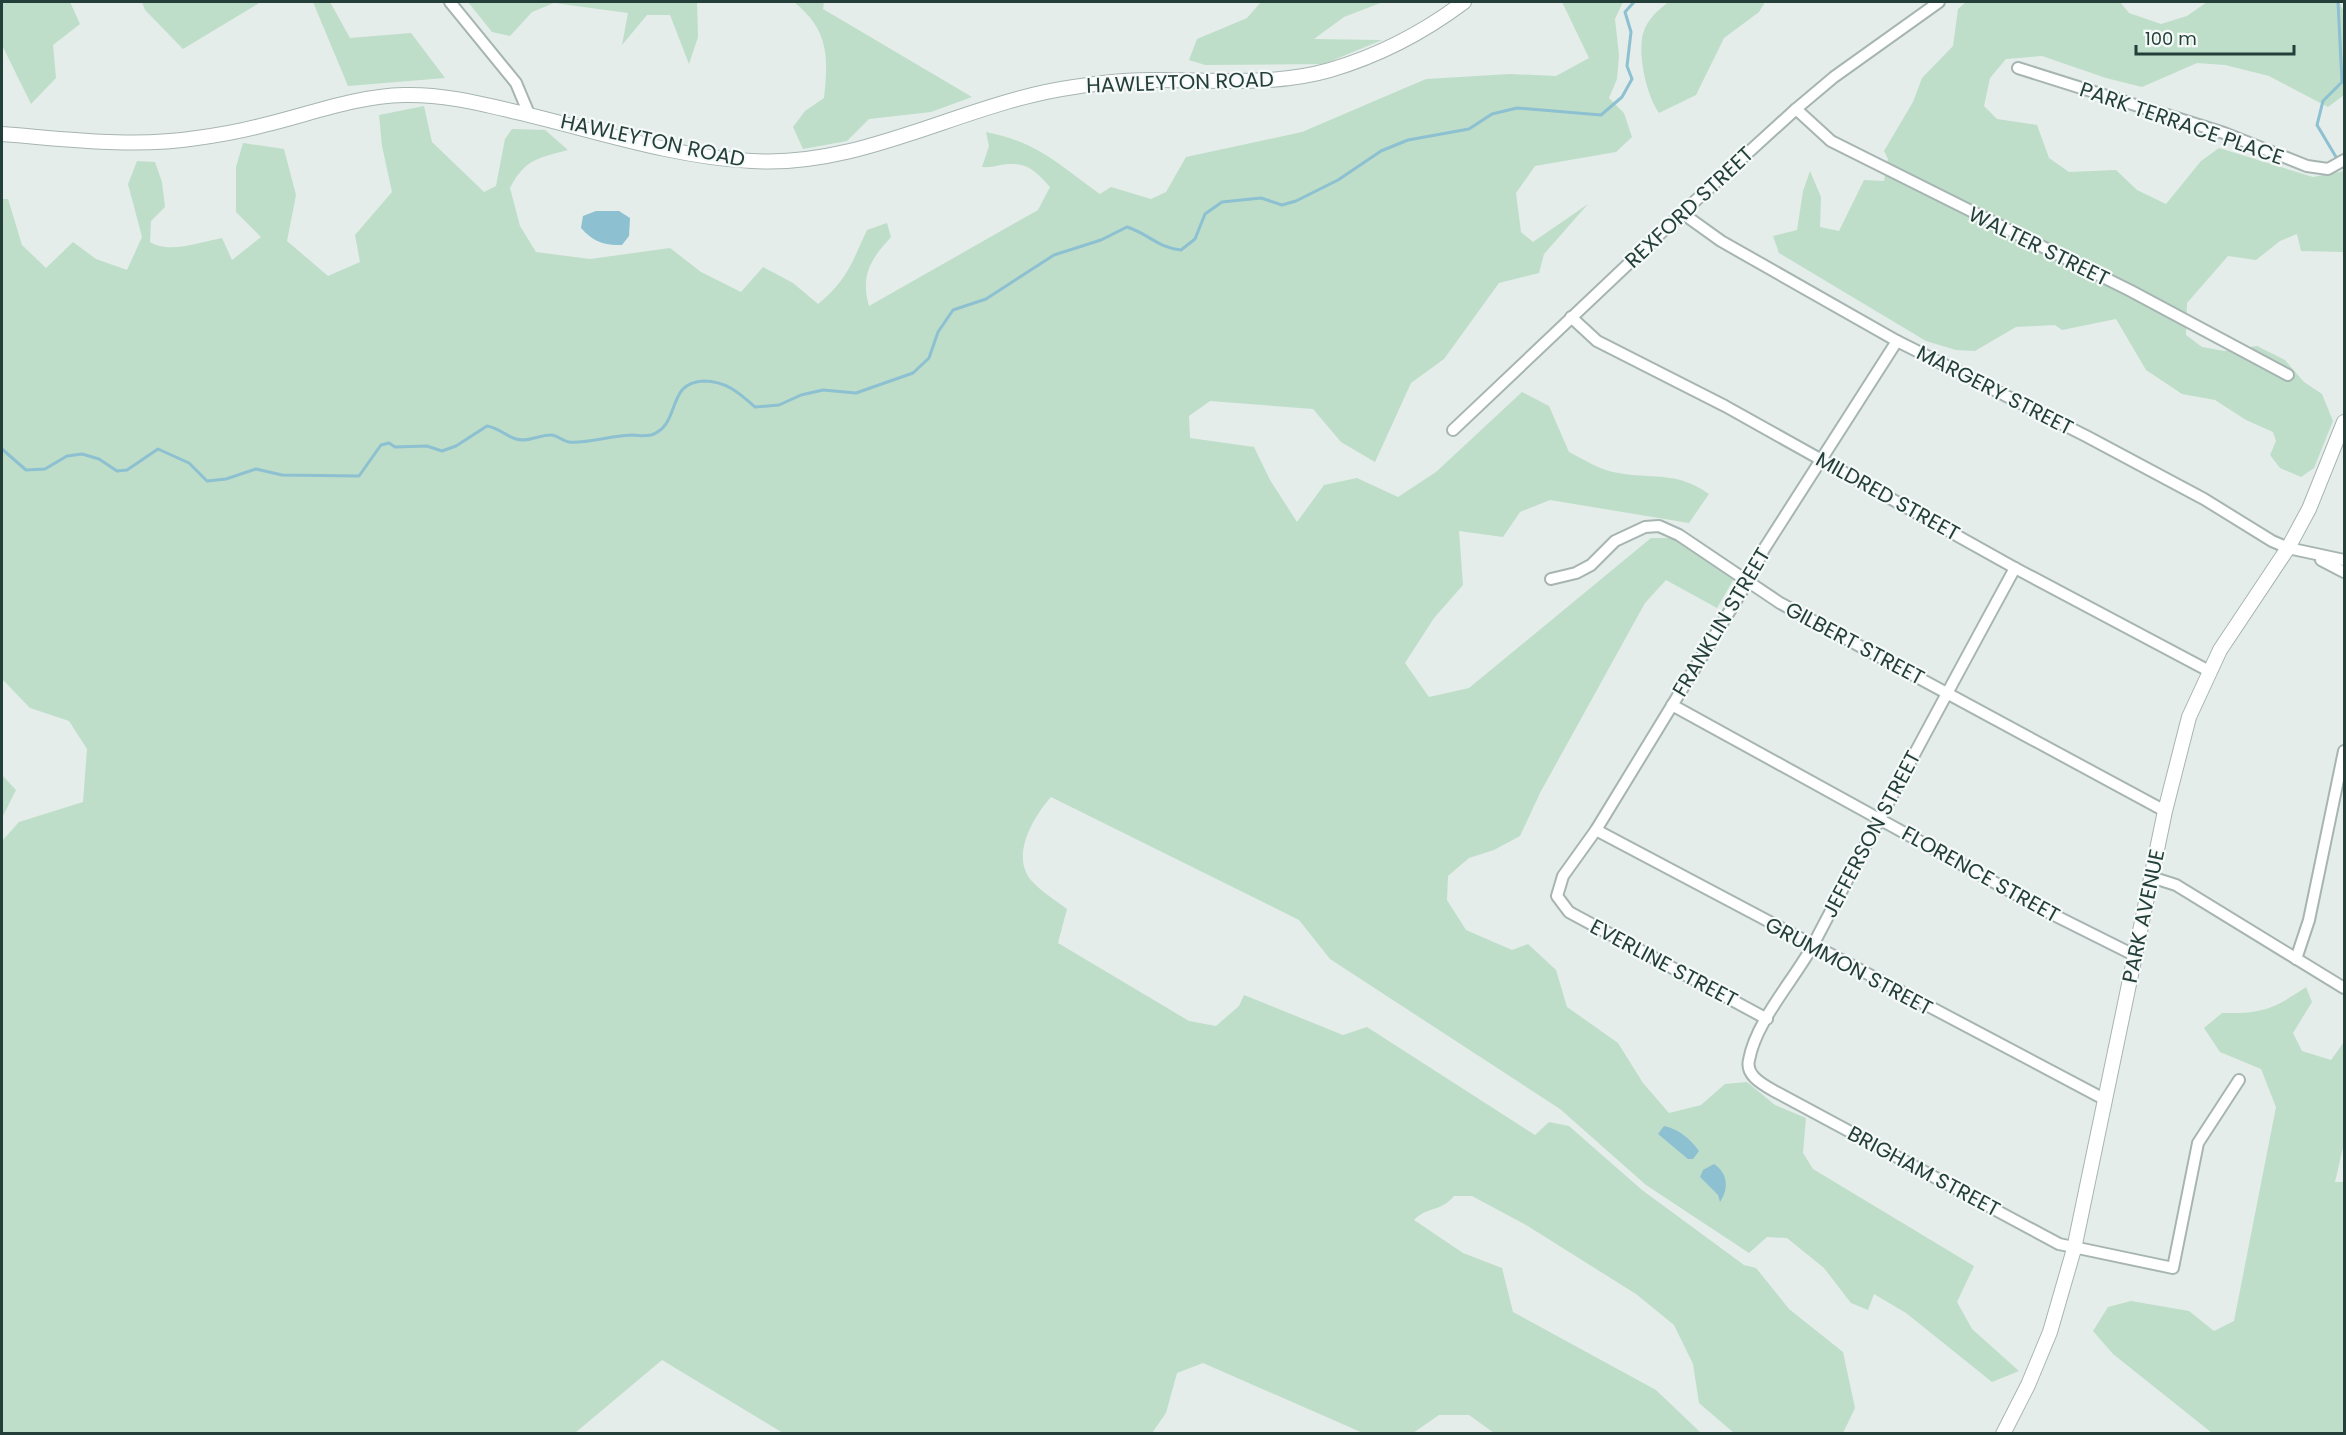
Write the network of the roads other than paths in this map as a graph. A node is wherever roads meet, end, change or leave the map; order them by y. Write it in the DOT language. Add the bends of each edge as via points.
graph roads {
  1 [pos="450,2"];
  2 [pos="1464,2"];
  3 [pos="1940,2"];
  4 [pos="2018,68"];
  5 [pos="1796,109"];
  6 [pos="529,114"];
  7 [pos="2,134"];
  8 [pos="2344,160"];
  9 [pos="1682,213"];
  10 [pos="1571,316"];
  11 [pos="1897,341"];
  12 [pos="2288,375"];
  13 [pos="2344,422"];
  14 [pos="1453,430"];
  15 [pos="1821,459"];
  16 [pos="2288,548"];
  17 [pos="2313,555"];
  18 [pos="2344,561"];
  19 [pos="2015,568"];
  20 [pos="2344,572"];
  21 [pos="1551,579"];
  22 [pos="1748,581"];
  23 [pos="2209,671"];
  24 [pos="1947,692"];
  25 [pos="1672,705"];
  26 [pos="2344,751"];
  27 [pos="2165,811"];
  28 [pos="1879,818"];
  29 [pos="1596,830"];
  30 [pos="2151,877"];
  31 [pos="1563,905"];
  32 [pos="1812,946"];
  33 [pos="2134,955"];
  34 [pos="2296,959"];
  35 [pos="2344,988"];
  36 [pos="1767,1019"];
  37 [pos="2239,1080"];
  38 [pos="1776,1092"];
  39 [pos="2104,1099"];
  40 [pos="2074,1249"];
  41 [pos="2002,1434"];
  1 -- 6 [label="street" via="516,83"];
  2 -- 6 [label="street, HAWLEYTON ROAD" via="1379,52 1317,73 1265,80 1148,80 1071,87 802,160 753,161 696,154"];
  3 -- 5 [label="street, REXFORD STREET" via="1834,77"];
  4 -- 8 [label="street, PARK TERRACE PLACE" via="2224,133 2307,166 2328,169"];
  5 -- 9 [label="street, REXFORD STREET"];
  5 -- 12 [label="street, WALTER STREET" via="1831,141 2131,291"];
  6 -- 7 [label="street, HAWLEYTON ROAD" via="463,100 399,95 177,141"];
  9 -- 10 [label="street, REXFORD STREET"];
  9 -- 11 [label="street, MARGERY STREET" via="1721,241"];
  10 -- 14 [label="street, REXFORD STREET"];
  10 -- 15 [label="street, MILDRED STREET" via="1597,340"];
  11 -- 15 [label="street, FRANKLIN STREET"];
  11 -- 16 [label="street, MARGERY STREET" via="2086,436"];
  13 -- 16 [label="street, PARK AVENUE" via="2316,495"];
  15 -- 19 [label="street, MILDRED STREET"];
  15 -- 22 [label="street, FRANKLIN STREET"];
  16 -- 17 [label="street, MARGERY STREET"];
  16 -- 23 [label="street, PARK AVENUE"];
  17 -- 18 [label="street"];
  17 -- 20 [label="street"];
  19 -- 23 [label="street, MILDRED STREET"];
  19 -- 24 [label="street, JEFFERSON STREET"];
  21 -- 22 [label="street, GILBERT STREET" via="1591,565 1615,541 1645,527 1659,526"];
  22 -- 24 [label="street, GILBERT STREET" via="1780,603"];
  22 -- 25 [label="street, FRANKLIN STREET"];
  23 -- 27 [label="street, PARK AVENUE" via="2182,735"];
  24 -- 27 [label="street, GILBERT STREET"];
  24 -- 28 [label="street, JEFFERSON STREET"];
  25 -- 28 [label="street, FLORENCE STREET"];
  25 -- 29 [label="street, FRANKLIN STREET"];
  26 -- 34 [label="street" via="2309,920"];
  27 -- 30 [label="street, PARK AVENUE"];
  28 -- 32 [label="street, JEFFERSON STREET"];
  28 -- 33 [label="street, FLORENCE STREET"];
  29 -- 31 [label="street, FRANKLIN STREET" via="1563,876 1557,896"];
  29 -- 32 [label="street, GRUMMON STREET"];
  30 -- 33 [label="street, PARK AVENUE"];
  30 -- 34 [label="street" via="2176,885"];
  31 -- 36 [label="street, EVERLINE STREET" via="1606,933"];
  32 -- 36 [label="street, JEFFERSON STREET"];
  32 -- 39 [label="street, GRUMMON STREET"];
  33 -- 39 [label="street, PARK AVENUE"];
  34 -- 35 [label="street"];
  36 -- 38 [label="street, JEFFERSON STREET" via="1754,1042 1748,1066 1759,1082"];
  37 -- 40 [label="street, BRIGHAM STREET" via="2198,1143 2173,1268"];
  38 -- 40 [label="street, BRIGHAM STREET"];
  39 -- 40 [label="street, PARK AVENUE"];
  40 -- 41 [label="street, PARK AVENUE" via="2050,1332"];
}
